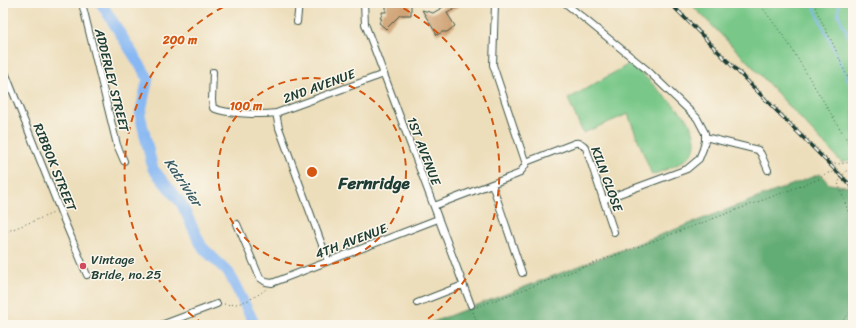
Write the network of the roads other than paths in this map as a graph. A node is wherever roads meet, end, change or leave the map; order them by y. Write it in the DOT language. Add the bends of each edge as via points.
graph roads {
  1 [pos="82,3"];
  2 [pos="299,3"];
  3 [pos="364,3"];
  4 [pos="495,3"];
  5 [pos="565,3"];
  6 [pos="297,22"];
  7 [pos="3,67"];
  8 [pos="213,72"];
  9 [pos="384,74"];
  10 [pos="276,113"];
  11 [pos="705,138"];
  12 [pos="124,161"];
  13 [pos="526,162"];
  14 [pos="768,170"];
  15 [pos="492,184"];
  16 [pos="603,200"];
  17 [pos="434,206"];
  18 [pos="438,220"];
  19 [pos="237,224"];
  20 [pos="614,232"];
  21 [pos="328,261"];
  22 [pos="522,273"];
  23 [pos="87,275"];
  24 [pos="463,285"];
  25 [pos="417,303"];
  26 [pos="217,304"];
  27 [pos="471,306"];
  28 [pos="177,322"];
  29 [pos="161,325"];
  1 -- 12 [label="street, ADDERLEY STREET" via="117,145"];
  2 -- 6 [label="street"];
  3 -- 9 [label="street, 1ST AVENUE" via="365,24"];
  4 -- 13 [label="street" via="493,65"];
  5 -- 11 [label="street" via="646,69 692,113 702,126"];
  7 -- 23 [label="street, RIBBOK STREET"];
  8 -- 10 [label="street, 2ND AVENUE" via="214,108 242,113"];
  9 -- 10 [label="street, 2ND AVENUE"];
  9 -- 17 [label="street, 1ST AVENUE"];
  10 -- 21 [label="street" via="281,134"];
  11 -- 14 [label="street" via="758,150"];
  11 -- 16 [label="street" via="698,159 687,169"];
  13 -- 15 [label="street" via="518,174"];
  13 -- 16 [label="street, KILN CLOSE" via="581,143 586,148"];
  15 -- 17 [label="street"];
  15 -- 22 [label="street"];
  16 -- 20 [label="street, KILN CLOSE"];
  17 -- 18 [label="street, 1ST AVENUE"];
  18 -- 21 [label="street, 4TH AVENUE"];
  18 -- 24 [label="street, 1ST AVENUE"];
  19 -- 21 [label="street, 4TH AVENUE" via="260,278 266,282 272,283"];
  24 -- 25 [label="street"];
  24 -- 27 [label="street, 1ST AVENUE"];
  26 -- 28 [label="street"];
  28 -- 29 [label="street"];
}
